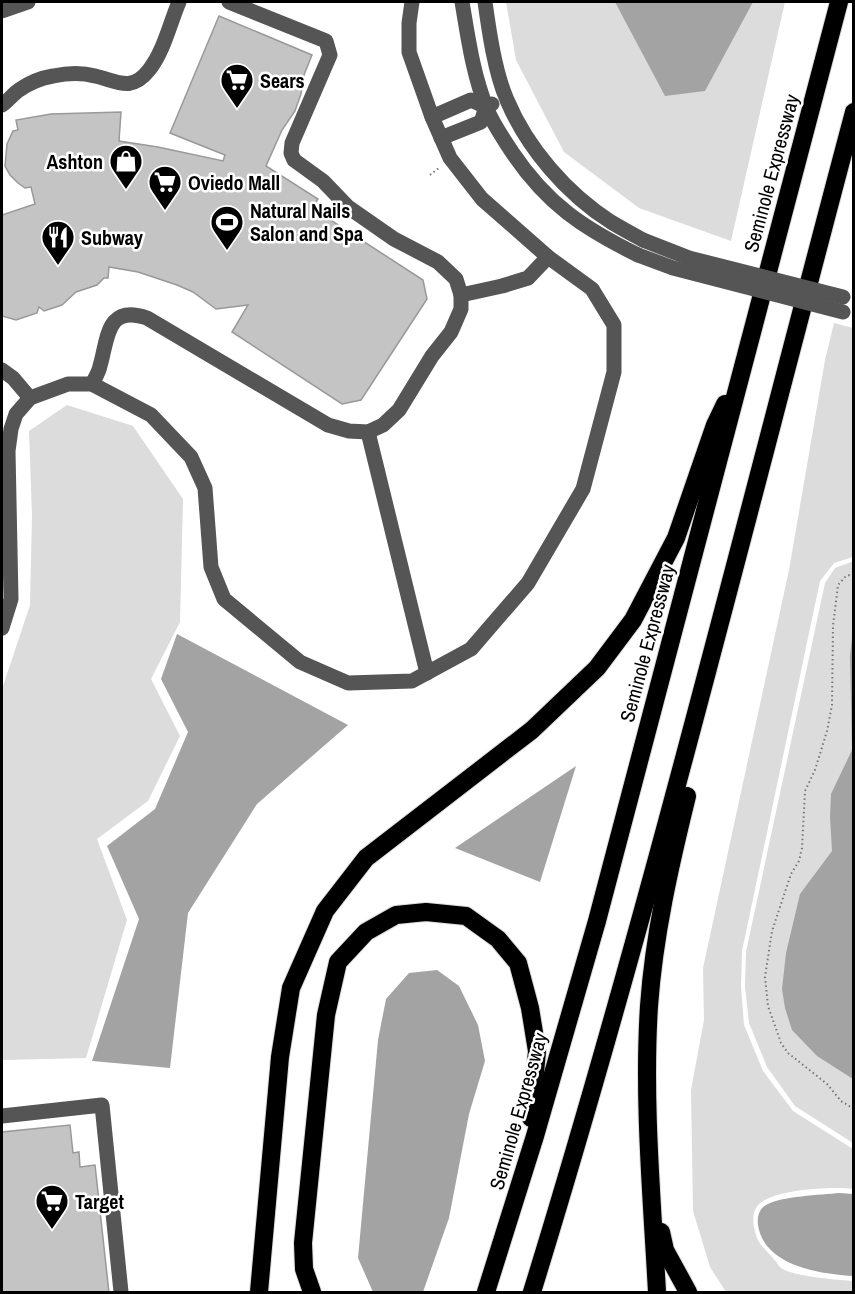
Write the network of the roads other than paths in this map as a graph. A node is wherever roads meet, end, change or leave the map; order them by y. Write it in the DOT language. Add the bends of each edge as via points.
graph roads {
  1 [pos="28,2"];
  2 [pos="179,2"];
  3 [pos="229,2"];
  4 [pos="412,2"];
  5 [pos="462,2"];
  6 [pos="485,2"];
  7 [pos="838,2"];
  8 [pos="2,11"];
  9 [pos="506,99"];
  10 [pos="2,105"];
  11 [pos="486,107"];
  12 [pos="854,112"];
  13 [pos="432,117"];
  14 [pos="441,138"];
  15 [pos="548,257"];
  16 [pos="461,295"];
  17 [pos="848,306"];
  18 [pos="2,370"];
  19 [pos="92,384"];
  20 [pos="30,398"];
  21 [pos="720,429"];
  22 [pos="368,432"];
  23 [pos="743,539"];
  24 [pos="2,628"];
  25 [pos="427,673"];
  26 [pos="2,1116"];
  27 [pos="652,1194"];
  28 [pos="502,1245"];
  29 [pos="260,1290"];
  30 [pos="121,1293"];
  31 [pos="312,1293"];
  32 [pos="486,1293"];
  33 [pos="532,1293"];
  34 [pos="657,1293"];
  35 [pos="688,1293"];
  1 -- 8 [label="street"];
  2 -- 10 [label="street" via="157,57 139,79 120,85 80,73 51,76 26,86"];
  3 -- 16 [label="street" via="327,41 330,55 292,143 294,160 323,181 348,207 393,239 438,262 456,279"];
  4 -- 13 [label="street" via="409,52"];
  5 -- 11 [label="street"];
  6 -- 9 [label="street"];
  7 -- 21 [label="highway, Seminole Expressway" via="742,367"];
  9 -- 11 [label="street"];
  9 -- 17 [label="street, bridge" via="537,152 571,190 609,221 688,258"];
  11 -- 13 [label="street" via="471,100"];
  11 -- 14 [label="street" via="481,122"];
  11 -- 17 [label="street, bridge" via="529,177 558,207 597,235 673,268"];
  12 -- 23 [label="highway"];
  13 -- 14 [label="street"];
  14 -- 15 [label="street" via="450,158 482,199"];
  15 -- 16 [label="street" via="528,278"];
  15 -- 25 [label="street" via="592,289 614,325 614,372 583,489 528,583 471,649"];
  16 -- 22 [label="street" via="461,309 451,332 399,410 384,425"];
  18 -- 20 [label="street"];
  19 -- 20 [label="street" via="68,384"];
  19 -- 22 [label="street" via="110,326 123,316 135,314 328,425"];
  19 -- 25 [label="street" via="150,416 191,456 205,488 211,567 224,598 300,662 348,683 412,681"];
  20 -- 24 [label="street" via="16,414 8,451 10,599"];
  21 -- 28 [label="highway, Seminole Expressway" via="597,921"];
  21 -- 29 [label="highway" via="676,538 633,620 597,668 532,730 366,858 325,910 291,988 280,1057"];
  22 -- 25 [label="street"];
  23 -- 27 [label="highway" via="724,645 662,904 653,964 647,1085"];
  23 -- 33 [label="highway" via="577,1146"];
  26 -- 30 [label="street" via="102,1105"];
  27 -- 34 [label="highway"];
  27 -- 35 [label="highway" via="665,1250"];
  28 -- 31 [label="highway" via="533,1112 537,1051 518,963 498,939 466,916 426,912 396,915 366,932 338,962 326,1015 303,1244 304,1269"];
  28 -- 32 [label="highway, Seminole Expressway"];
}
